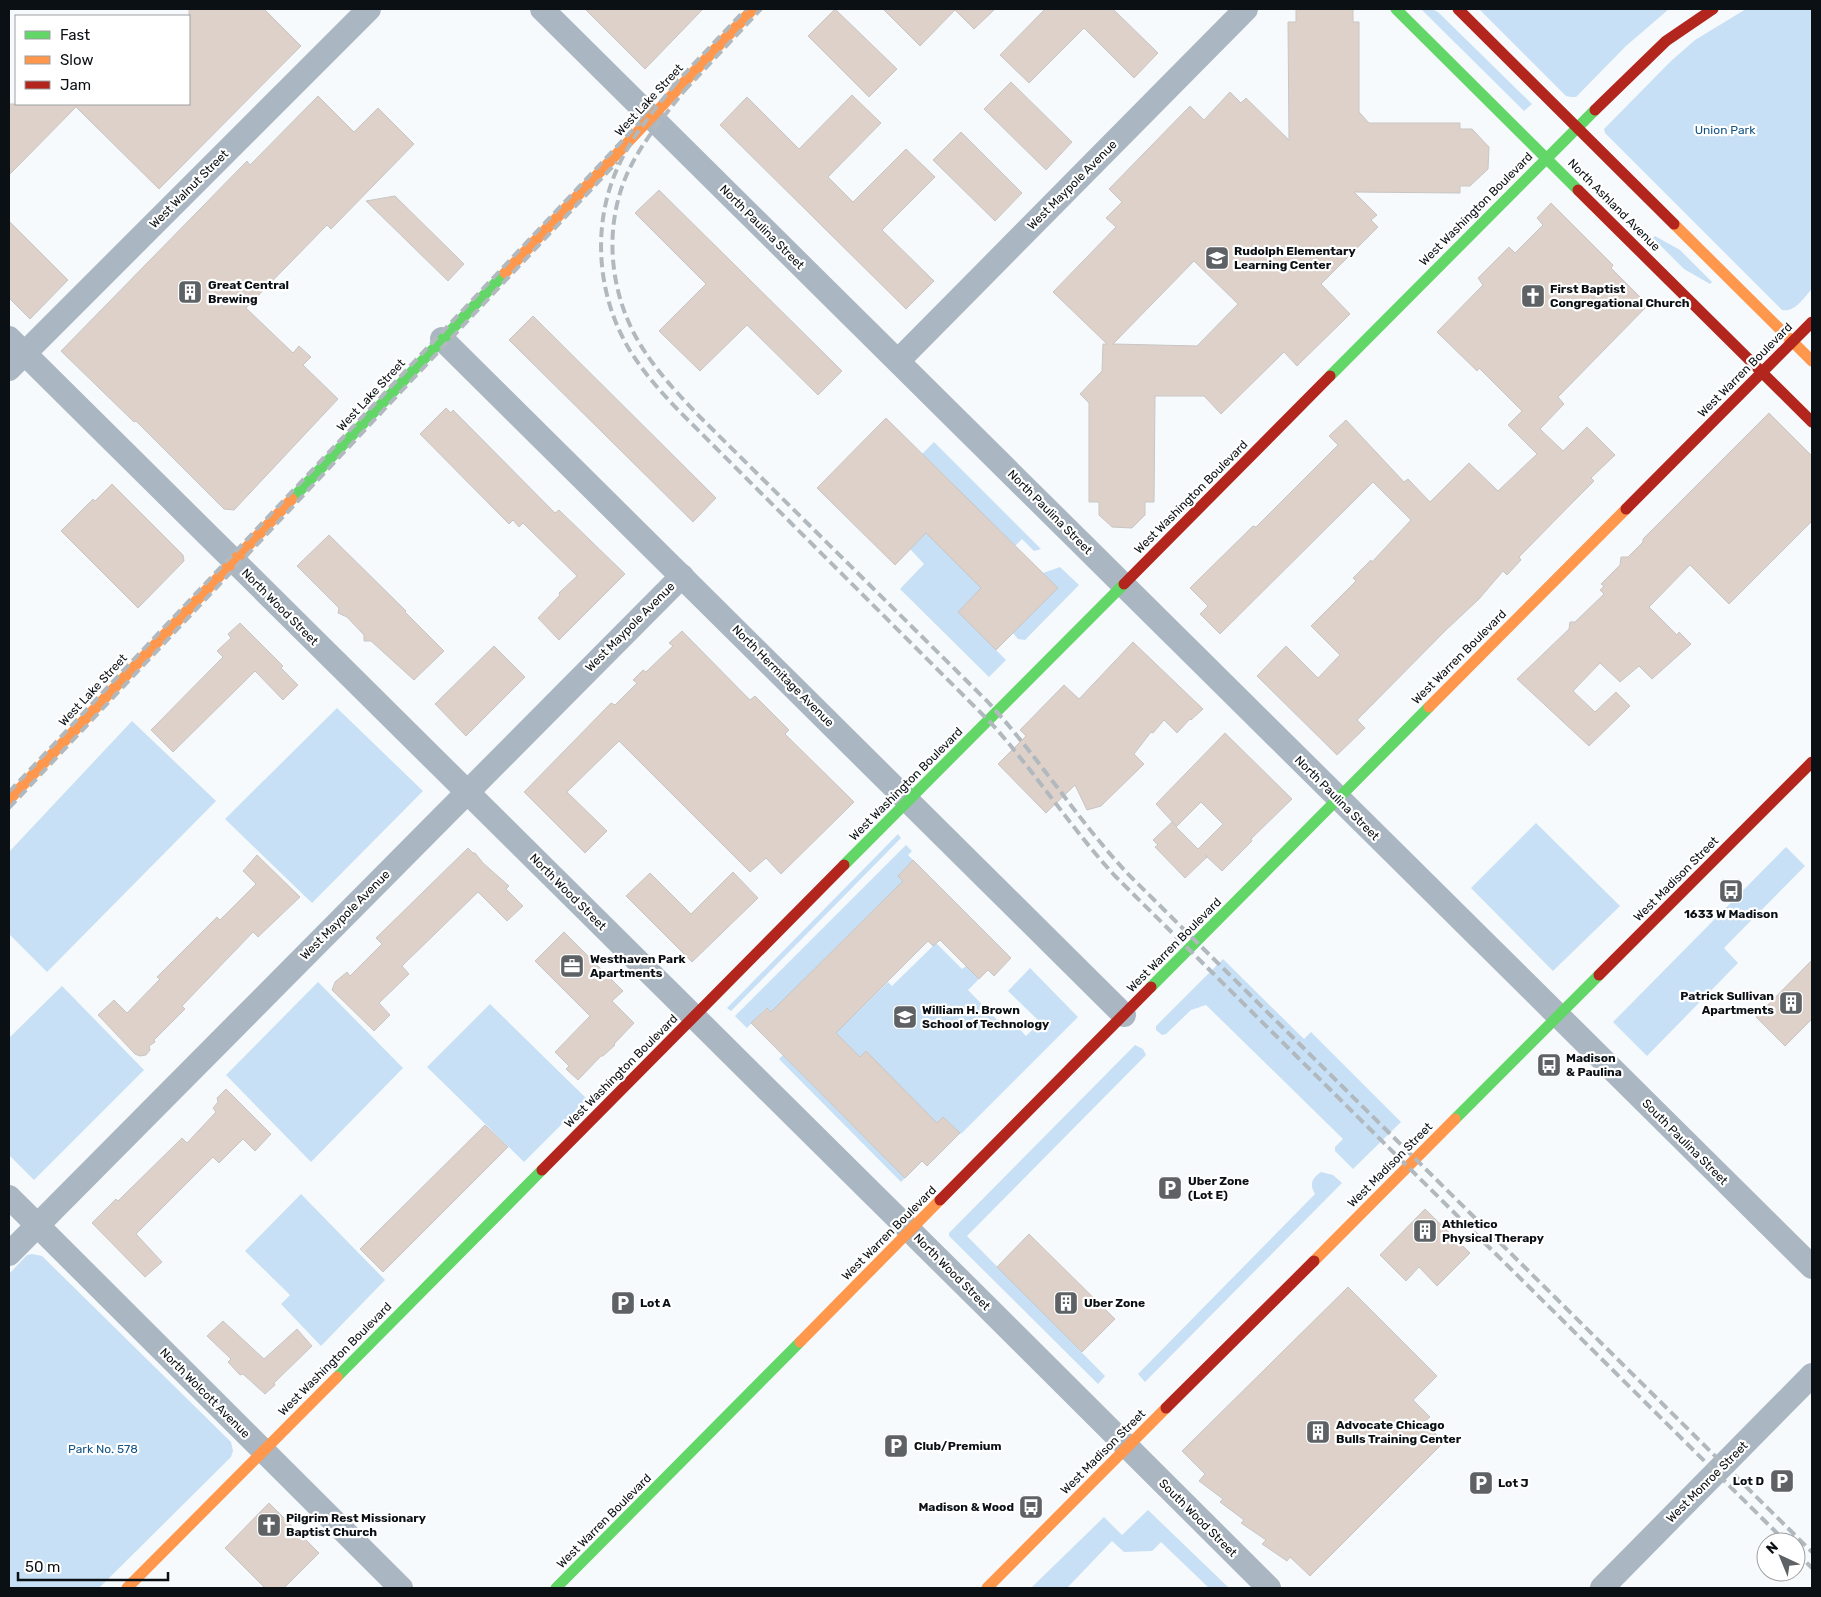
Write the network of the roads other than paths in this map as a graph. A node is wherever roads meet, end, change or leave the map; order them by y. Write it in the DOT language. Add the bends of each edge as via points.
graph roads {
  1 [pos="369,9"];
  2 [pos="542,9"];
  3 [pos="753,9"];
  4 [pos="1246,9"];
  5 [pos="1396,9"];
  6 [pos="1458,9"];
  7 [pos="1713,9"];
  8 [pos="652,117"];
  9 [pos="1577,127"];
  10 [pos="1546,158"];
  11 [pos="1812,322"];
  12 [pos="442,339"];
  13 [pos="1793,342"];
  14 [pos="14,354"];
  15 [pos="898,361"];
  16 [pos="1812,361"];
  17 [pos="1762,371"];
  18 [pos="1812,422"];
  19 [pos="234,561"];
  20 [pos="682,576"];
  21 [pos="1123,585"];
  22 [pos="1812,762"];
  23 [pos="467,792"];
  24 [pos="1338,798"];
  25 [pos="9,800"];
  26 [pos="909,801"];
  27 [pos="1124,1014"];
  28 [pos="1558,1016"];
  29 [pos="694,1017"];
  30 [pos="9,1197"];
  31 [pos="37,1226"];
  32 [pos="910,1231"];
  33 [pos="9,1254"];
  34 [pos="1812,1267"];
  35 [pos="1812,1375"];
  36 [pos="1127,1447"];
  37 [pos="263,1451"];
  38 [pos="127,1588"];
  39 [pos="401,1588"];
  40 [pos="556,1588"];
  41 [pos="987,1588"];
  42 [pos="1269,1588"];
  43 [pos="1602,1588"];
  1 -- 14 [label="street, West Walnut Street"];
  2 -- 8 [label="street, North Paulina Street"];
  3 -- 8 [label="street, West Lake Street"];
  4 -- 15 [label="street, West Maypole Avenue"];
  5 -- 10 [label="street, North Ashland Avenue"];
  6 -- 9 [label="street"];
  7 -- 9 [label="street, West Washington Boulevard" via="1666,41"];
  8 -- 12 [label="street, West Lake Street"];
  8 -- 15 [label="street, North Paulina Street"];
  9 -- 10 [label="street, West Washington Boulevard"];
  9 -- 13 [label="street"];
  10 -- 17 [label="street, North Ashland Avenue"];
  10 -- 21 [label="street, West Washington Boulevard"];
  11 -- 13 [label="street, West Warren Boulevard"];
  12 -- 19 [label="street, West Lake Street"];
  12 -- 20 [label="street, North Hermitage Avenue"];
  13 -- 16 [label="street"];
  13 -- 17 [label="street, West Warren Boulevard"];
  14 -- 19 [label="street, North Wood Street"];
  15 -- 21 [label="street, North Paulina Street"];
  17 -- 18 [label="street, North Ashland Avenue"];
  17 -- 24 [label="street, West Warren Boulevard"];
  19 -- 23 [label="street, North Wood Street"];
  19 -- 25 [label="street, West Lake Street"];
  20 -- 23 [label="street, West Maypole Avenue"];
  20 -- 26 [label="street, North Hermitage Avenue"];
  21 -- 24 [label="street, North Paulina Street"];
  21 -- 26 [label="street, West Washington Boulevard"];
  22 -- 28 [label="street, West Madison Street"];
  23 -- 29 [label="street, North Wood Street"];
  23 -- 31 [label="street, West Maypole Avenue"];
  24 -- 27 [label="street, West Warren Boulevard"];
  24 -- 28 [label="street, North Paulina Street"];
  26 -- 27 [label="street, North Hermitage Avenue"];
  26 -- 29 [label="street, West Washington Boulevard"];
  27 -- 32 [label="street, West Warren Boulevard"];
  28 -- 34 [label="street, South Paulina Street"];
  28 -- 36 [label="street, West Madison Street"];
  29 -- 32 [label="street, North Wood Street"];
  29 -- 37 [label="street, West Washington Boulevard"];
  30 -- 31 [label="street, North Wolcott Avenue"];
  31 -- 33 [label="street, West Maypole Avenue"];
  31 -- 37 [label="street, North Wolcott Avenue"];
  32 -- 36 [label="street, North Wood Street"];
  32 -- 40 [label="street, West Warren Boulevard"];
  35 -- 43 [label="street, West Monroe Street"];
  36 -- 41 [label="street, West Madison Street"];
  36 -- 42 [label="street, South Wood Street"];
  37 -- 38 [label="street, West Washington Boulevard"];
  37 -- 39 [label="street, North Wolcott Avenue"];
}
